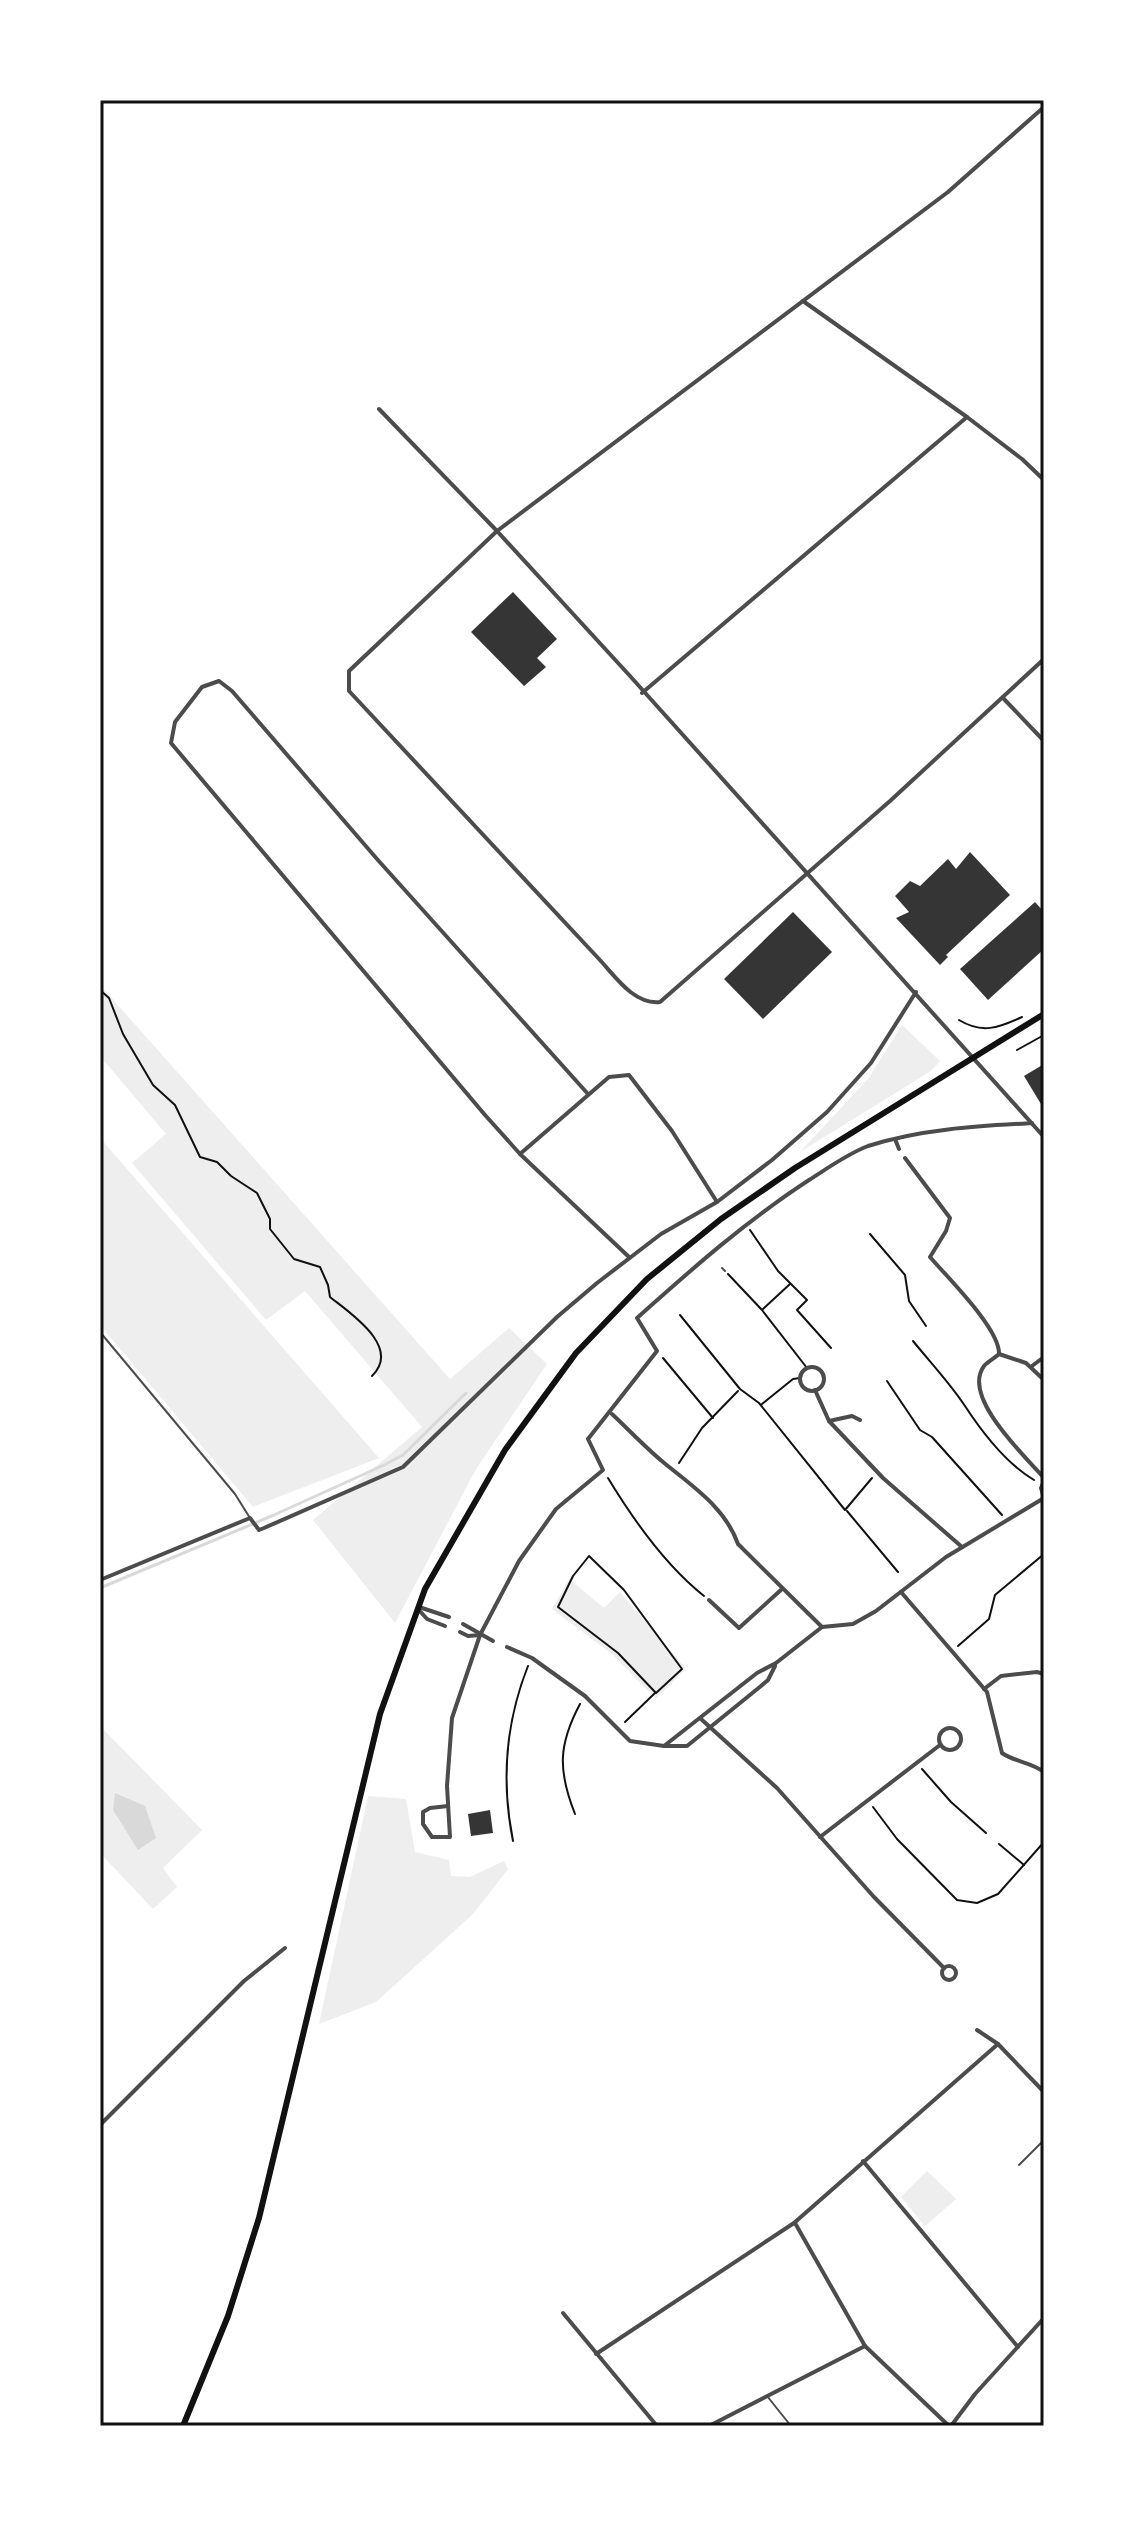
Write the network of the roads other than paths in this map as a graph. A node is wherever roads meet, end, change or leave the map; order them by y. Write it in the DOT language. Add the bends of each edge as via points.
graph roads {
  1 [pos="1044,107"];
  2 [pos="803,301"];
  3 [pos="379,409"];
  4 [pos="967,417"];
  5 [pos="1044,480"];
  6 [pos="497,531"];
  7 [pos="1044,659"];
  8 [pos="642,693"];
  9 [pos="1004,698"];
  10 [pos="1044,741"];
  11 [pos="807,872"];
  12 [pos="916,992"];
  13 [pos="1044,1014"];
  14 [pos="973,1057"];
  15 [pos="588,1094"];
  16 [pos="1032,1123"];
  17 [pos="1044,1137"];
  18 [pos="895,1139"];
  19 [pos="899,1149"];
  20 [pos="520,1154"];
  21 [pos="905,1158"];
  22 [pos="717,1202"];
  23 [pos="709,1254"];
  24 [pos="629,1257"];
  25 [pos="715,1260"];
  26 [pos="100,1332"];
  27 [pos="999,1354"];
  28 [pos="1044,1357"];
  29 [pos="1032,1366"];
  30 [pos="1044,1380"];
  31 [pos="815,1390"];
  32 [pos="611,1413"];
  33 [pos="860,1420"];
  34 [pos="829,1421"];
  35 [pos="1043,1481"];
  36 [pos="1044,1498"];
  37 [pos="250,1518"];
  38 [pos="962,1547"];
  39 [pos="100,1580"];
  40 [pos="782,1589"];
  41 [pos="901,1591"];
  42 [pos="709,1600"];
  43 [pos="417,1607"];
  44 [pos="449,1617"];
  45 [pos="463,1624"];
  46 [pos="445,1626"];
  47 [pos="822,1627"];
  48 [pos="460,1632"];
  49 [pos="480,1635"];
  50 [pos="493,1641"];
  51 [pos="507,1647"];
  52 [pos="776,1663"];
  53 [pos="1044,1674"];
  54 [pos="984,1689"];
  55 [pos="701,1719"];
  56 [pos="710,1728"];
  57 [pos="940,1745"];
  58 [pos="664,1746"];
  59 [pos="1044,1772"];
  60 [pos="448,1806"];
  61 [pos="820,1837"];
  62 [pos="285,1948"];
  63 [pos="944,1968"];
  64 [pos="977,2030"];
  65 [pos="998,2044"];
  66 [pos="1044,2092"];
  67 [pos="100,2125"];
  68 [pos="1044,2140"];
  69 [pos="863,2161"];
  70 [pos="1019,2165"];
  71 [pos="794,2223"];
  72 [pos="563,2313"];
  73 [pos="1044,2318"];
  74 [pos="865,2346"];
  75 [pos="1018,2347"];
  76 [pos="596,2354"];
  77 [pos="767,2396"];
  78 [pos="183,2426"];
  79 [pos="657,2426"];
  80 [pos="709,2426"];
  81 [pos="791,2426"];
  82 [pos="950,2426"];
  1 -- 2 [label="street" via="948,192"];
  2 -- 4 [label="street"];
  2 -- 6 [label="street"];
  3 -- 6 [label="street"];
  4 -- 5 [label="street"];
  4 -- 8 [label="street"];
  6 -- 8 [label="street"];
  6 -- 11 [label="street" via="349,671 349,691 358,701 599,959 649,1004 660,1002"];
  7 -- 9 [label="street"];
  8 -- 11 [label="street"];
  9 -- 10 [label="street"];
  9 -- 11 [label="street"];
  11 -- 12 [label="street"];
  12 -- 14 [label="street"];
  12 -- 22 [label="street" via="849,1090"];
  13 -- 14 [label="main road"];
  14 -- 16 [label="street"];
  14 -- 43 [label="main road" via="795,1168 647,1279 576,1353 505,1450"];
  15 -- 20 [label="street"];
  15 -- 20 [label="street" via="232,691 219,681 202,687 175,722 171,743"];
  15 -- 22 [label="street" via="609,1077 629,1075"];
  16 -- 17 [label="street"];
  16 -- 18 [label="street"];
  18 -- 19 [label="street"];
  18 -- 23 [label="street" via="843,1158"];
  20 -- 24 [label="street"];
  21 -- 27 [label="street" via="950,1218 930,1257 989,1325"];
  22 -- 24 [label="street"];
  23 -- 25 [label="lane"];
  23 -- 32 [label="street" via="637,1318 657,1351"];
  24 -- 37 [label="street" via="557,1317 403,1467 259,1530"];
  26 -- 37 [label="lane"];
  27 -- 29 [label="street"];
  27 -- 35 [label="street" via="983,1367 980,1396"];
  28 -- 29 [label="street"];
  29 -- 30 [label="street"];
  31 -- 31 [label="street" via="823,1376 807,1368 800,1378 803,1387"];
  31 -- 34 [label="street"];
  32 -- 40 [label="street" via="700,1490 733,1528 738,1544"];
  32 -- 49 [label="street" via="588,1439 603,1470 556,1509 519,1561"];
  33 -- 34 [label="street" via="852,1416"];
  34 -- 38 [label="street"];
  35 -- 36 [label="street"];
  36 -- 38 [label="street"];
  37 -- 39 [label="street"];
  38 -- 41 [label="street"];
  40 -- 42 [label="street" via="739,1628"];
  40 -- 47 [label="street"];
  41 -- 47 [label="street" via="853,1624"];
  41 -- 54 [label="street"];
  43 -- 44 [label="street"];
  43 -- 46 [label="street" via="427,1619"];
  43 -- 78 [label="main road" via="360,1790 259,2218 228,2316"];
  45 -- 49 [label="street"];
  47 -- 52 [label="street"];
  48 -- 49 [label="street"];
  49 -- 50 [label="street"];
  49 -- 60 [label="street" via="452,1718"];
  51 -- 58 [label="street" via="585,1696 630,1741"];
  52 -- 55 [label="street"];
  52 -- 56 [label="street" via="768,1680"];
  53 -- 54 [label="street" via="1001,1676"];
  54 -- 59 [label="street" via="1002,1753"];
  55 -- 56 [label="street"];
  55 -- 58 [label="street"];
  56 -- 58 [label="street" via="687,1746"];
  56 -- 61 [label="street" via="777,1788"];
  57 -- 57 [label="street" via="945,1730 960,1734 955,1750"];
  57 -- 61 [label="street"];
  60 -- 60 [label="street" via="450,1837 432,1837 423,1824 423,1812"];
  61 -- 63 [label="street"];
  62 -- 67 [label="street" via="244,1981"];
  64 -- 65 [label="street"];
  65 -- 66 [label="street"];
  65 -- 69 [label="street"];
  68 -- 70 [label="lane"];
  69 -- 71 [label="street"];
  69 -- 75 [label="street"];
  71 -- 74 [label="street"];
  71 -- 76 [label="street"];
  72 -- 76 [label="street"];
  73 -- 75 [label="street"];
  74 -- 77 [label="street"];
  74 -- 82 [label="street"];
  75 -- 82 [label="street"];
  76 -- 79 [label="street"];
  77 -- 80 [label="street"];
  77 -- 81 [label="lane"];
}
